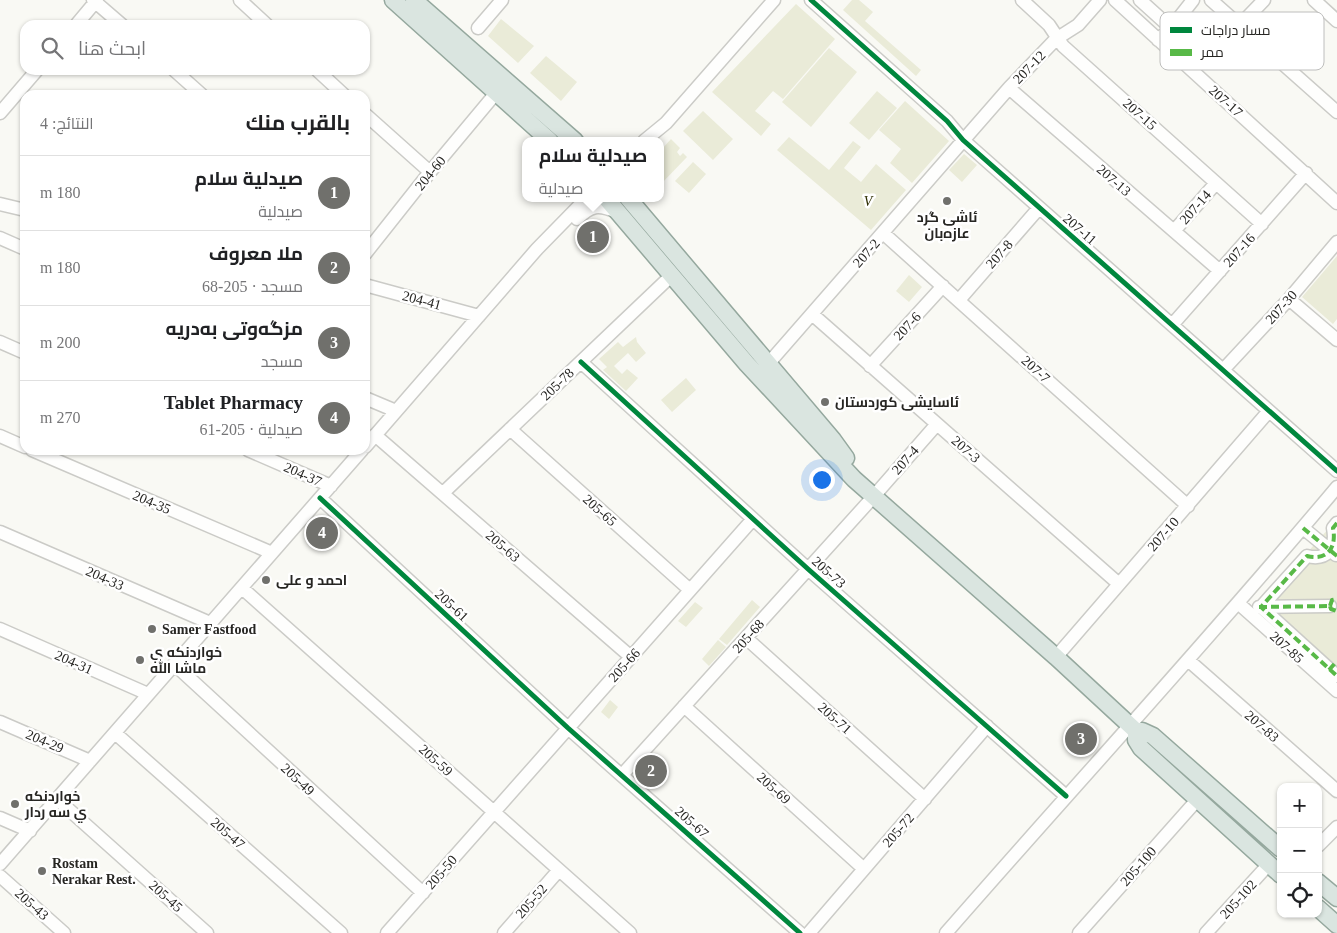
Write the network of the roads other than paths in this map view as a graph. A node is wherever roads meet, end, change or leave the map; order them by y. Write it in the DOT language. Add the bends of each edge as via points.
graph roads {
  1 [pos="240,0"];
  2 [pos="394,0"];
  3 [pos="414,0"];
  4 [pos="502,0"];
  5 [pos="774,0"];
  6 [pos="811,0"];
  7 [pos="1022,0"];
  8 [pos="1100,0"];
  9 [pos="1114,0"];
  10 [pos="1140,0"];
  11 [pos="1193,0"];
  12 [pos="1211,0"];
  13 [pos="1264,0"];
  14 [pos="1314,0"];
  15 [pos="95,1"];
  16 [pos="1184,12"];
  17 [pos="1225,12"];
  18 [pos="1252,12"];
  19 [pos="1160,18"];
  20 [pos="80,20"];
  21 [pos="116,20"];
  22 [pos="262,20"];
  23 [pos="1337,21"];
  24 [pos="478,28"];
  25 [pos="1057,38"];
  26 [pos="1158,40"];
  27 [pos="1191,70"];
  28 [pos="1290,70"];
  29 [pos="33,75"];
  30 [pos="180,75"];
  31 [pos="322,75"];
  32 [pos="1009,88"];
  33 [pos="196,90"];
  34 [pos="339,90"];
  35 [pos="496,93"];
  36 [pos="0,112"];
  37 [pos="1337,112"];
  38 [pos="370,118"];
  39 [pos="666,123"];
  40 [pos="546,137"];
  41 [pos="570,137"];
  42 [pos="649,137"];
  43 [pos="659,137"];
  44 [pos="962,140"];
  45 [pos="430,172"];
  46 [pos="1306,173"];
  47 [pos="1216,183"];
  48 [pos="583,202"];
  49 [pos="609,202"];
  50 [pos="631,202"];
  51 [pos="1337,203"];
  52 [pos="0,204"];
  53 [pos="1039,208"];
  54 [pos="20,209"];
  55 [pos="617,212"];
  56 [pos="1262,224"];
  57 [pos="1174,231"];
  58 [pos="883,233"];
  59 [pos="0,238"];
  60 [pos="370,242"];
  61 [pos="1337,242"];
  62 [pos="20,247"];
  63 [pos="531,257"];
  64 [pos="1220,271"];
  65 [pos="672,275"];
  66 [pos="370,286"];
  67 [pos="943,286"];
  68 [pos="1289,299"];
  69 [pos="958,300"];
  70 [pos="812,314"];
  71 [pos="479,316"];
  72 [pos="1172,325"];
  73 [pos="1336,338"];
  74 [pos="0,342"];
  75 [pos="20,351"];
  76 [pos="581,362"];
  77 [pos="768,364"];
  78 [pos="870,366"];
  79 [pos="1223,370"];
  80 [pos="370,400"];
  81 [pos="1269,410"];
  82 [pos="396,411"];
  83 [pos="937,424"];
  84 [pos="510,429"];
  85 [pos="375,435"];
  86 [pos="0,436"];
  87 [pos="370,441"];
  88 [pos="20,445"];
  89 [pos="44,455"];
  90 [pos="260,455"];
  91 [pos="358,455"];
  92 [pos="1337,471"];
  93 [pos="331,486"];
  94 [pos="1337,487"];
  95 [pos="443,493"];
  96 [pos="874,496"];
  97 [pos="320,498"];
  98 [pos="1188,506"];
  99 [pos="753,518"];
  100 [pos="1337,523"];
  101 [pos="1303,528"];
  102 [pos="0,532"];
  103 [pos="272,553"];
  104 [pos="1334,554"];
  105 [pos="808,569"];
  106 [pos="1119,584"];
  107 [pos="242,588"];
  108 [pos="690,590"];
  109 [pos="1238,603"];
  110 [pos="1335,605"];
  111 [pos="1260,607"];
  112 [pos="210,623"];
  113 [pos="0,629"];
  114 [pos="746,638"];
  115 [pos="631,657"];
  116 [pos="1056,657"];
  117 [pos="1188,660"];
  118 [pos="174,664"];
  119 [pos="1334,669"];
  120 [pos="1337,691"];
  121 [pos="148,694"];
  122 [pos="684,706"];
  123 [pos="0,722"];
  124 [pos="987,726"];
  125 [pos="568,728"];
  126 [pos="1133,729"];
  127 [pos="115,733"];
  128 [pos="90,761"];
  129 [pos="622,775"];
  130 [pos="1337,791"];
  131 [pos="1066,796"];
  132 [pos="57,799"];
  133 [pos="924,799"];
  134 [pos="1197,800"];
  135 [pos="494,812"];
  136 [pos="0,818"];
  137 [pos="1337,827"];
  138 [pos="30,831"];
  139 [pos="1322,842"];
  140 [pos="1277,845"];
  141 [pos="0,864"];
  142 [pos="559,870"];
  143 [pos="864,870"];
  144 [pos="1275,870"];
  145 [pos="0,876"];
  146 [pos="423,893"];
  147 [pos="1322,912"];
  148 [pos="1337,925"];
  149 [pos="64,933"];
  150 [pos="207,933"];
  151 [pos="341,933"];
  152 [pos="387,933"];
  153 [pos="504,933"];
  154 [pos="630,933"];
  155 [pos="800,933"];
  156 [pos="809,933"];
  157 [pos="946,933"];
  158 [pos="1079,933"];
  159 [pos="1206,933"];
  1 -- 22 [label="street"];
  2 -- 35 [label="main road"];
  3 -- 41 [label="main road"];
  4 -- 24 [label="street"];
  5 -- 39 [label="street"];
  6 -- 44 [label="street, 207-11" via="947,121"];
  7 -- 25 [label="street, 207-15" via="1049,25"];
  8 -- 25 [label="street, 207-12" via="1078,25"];
  9 -- 26 [label="street, 207-17"];
  10 -- 19 [label="street"];
  11 -- 16 [label="street"];
  12 -- 17 [label="street"];
  13 -- 18 [label="street"];
  14 -- 23 [label="street"];
  15 -- 20 [label="street"];
  15 -- 21 [label="street"];
  25 -- 32 [label="street, 207-12"];
  25 -- 47 [label="street, 207-15"];
  27 -- 46 [label="street, 207-17"];
  28 -- 37 [label="street"];
  29 -- 36 [label="street"];
  30 -- 33 [label="street"];
  31 -- 34 [label="street"];
  32 -- 44 [label="street, 207-12"];
  32 -- 57 [label="street, 207-13"];
  35 -- 40 [label="main road"];
  35 -- 45 [label="street, 204-60"];
  38 -- 45 [label="street"];
  39 -- 42 [label="street"];
  39 -- 43 [label="street"];
  44 -- 53 [label="street, 207-11"];
  44 -- 58 [label="street, 207-2"];
  45 -- 60 [label="street, 204-60"];
  46 -- 51 [label="street, 207-17"];
  46 -- 56 [label="street, 207-16"];
  47 -- 56 [label="street, 207-15"];
  47 -- 57 [label="street, 207-14"];
  48 -- 63 [label="street"];
  49 -- 55 [label="main road"];
  50 -- 77 [label="main road"];
  52 -- 54 [label="street"];
  53 -- 69 [label="street, 207-8"];
  53 -- 72 [label="street, 207-11"];
  55 -- 63 [label="street" via="604,207 587,210 547,248"];
  55 -- 65 [label="main road"];
  56 -- 64 [label="street, 207-16"];
  57 -- 64 [label="street, 207-13"];
  58 -- 67 [label="street, 207-7"];
  58 -- 70 [label="street, 207-2"];
  59 -- 62 [label="street"];
  61 -- 68 [label="street, 207-30"];
  63 -- 71 [label="street"];
  64 -- 72 [label="street, 207-16"];
  65 -- 76 [label="street, 205-78"];
  65 -- 96 [label="main road" via="777,398"];
  66 -- 71 [label="street, 204-41"];
  67 -- 69 [label="street, 207-7"];
  67 -- 78 [label="street, 207-6"];
  68 -- 73 [label="street"];
  68 -- 79 [label="street, 207-30"];
  69 -- 98 [label="street, 207-7"];
  70 -- 77 [label="street, 207-2"];
  70 -- 78 [label="street, 207-3"];
  71 -- 82 [label="street"];
  72 -- 79 [label="street, 207-11"];
  74 -- 75 [label="street"];
  76 -- 84 [label="street, 205-78"];
  76 -- 99 [label="street, 205-73"];
  77 -- 96 [label="main road" via="833,440"];
  78 -- 83 [label="street, 207-3"];
  79 -- 81 [label="street, 207-11"];
  80 -- 82 [label="street"];
  81 -- 92 [label="street, 207-11"];
  81 -- 98 [label="street, 207-10"];
  82 -- 85 [label="street"];
  83 -- 96 [label="street, 207-4"];
  83 -- 106 [label="street, 207-3"];
  84 -- 95 [label="street, 205-78"];
  84 -- 108 [label="street, 205-65"];
  85 -- 87 [label="street"];
  85 -- 95 [label="street, 205-63"];
  86 -- 88 [label="street"];
  89 -- 103 [label="street, 204-35"];
  90 -- 93 [label="street, 204-37"];
  91 -- 93 [label="street"];
  93 -- 97 [label="street"];
  94 -- 101 [label="street"];
  95 -- 115 [label="street, 205-63"];
  96 -- 105 [label="street, 205-68"];
  96 -- 116 [label="main road"];
  97 -- 103 [label="street"];
  97 -- 125 [label="street, 205-61"];
  98 -- 106 [label="street, 207-10"];
  99 -- 105 [label="street, 205-73"];
  99 -- 108 [label="street, 205-66"];
  100 -- 104 [label="street" via="1333,528 1336,538"];
  101 -- 104 [label="street"];
  101 -- 109 [label="street"];
  102 -- 112 [label="street, 204-33"];
  103 -- 107 [label="street"];
  104 -- 111 [label="street" via="1306,556"];
  105 -- 114 [label="street, 205-68"];
  105 -- 124 [label="street, 205-73"];
  106 -- 116 [label="street, 207-10"];
  107 -- 112 [label="street"];
  107 -- 135 [label="street, 205-59"];
  108 -- 115 [label="street, 205-66"];
  109 -- 117 [label="street"];
  109 -- 120 [label="street, 207-85"];
  110 -- 111 [label="street"];
  111 -- 119 [label="street"];
  112 -- 118 [label="street"];
  113 -- 121 [label="street, 204-31"];
  114 -- 122 [label="street, 205-68"];
  114 -- 133 [label="street, 205-71"];
  115 -- 125 [label="street, 205-66"];
  116 -- 126 [label="main road"];
  117 -- 126 [label="street"];
  117 -- 130 [label="street, 207-83"];
  118 -- 121 [label="street"];
  118 -- 146 [label="street, 205-49"];
  121 -- 127 [label="street"];
  122 -- 129 [label="street, 205-68"];
  122 -- 143 [label="street, 205-69"];
  123 -- 128 [label="street, 204-29"];
  124 -- 131 [label="street, 205-73"];
  124 -- 133 [label="street, 205-72"];
  125 -- 129 [label="street, 205-67"];
  125 -- 135 [label="street, 205-66"];
  126 -- 131 [label="street"];
  126 -- 134 [label="main road" via="1141,748"];
  126 -- 140 [label="main road" via="1152,736"];
  127 -- 128 [label="street"];
  127 -- 151 [label="street, 205-47"];
  128 -- 132 [label="street"];
  129 -- 155 [label="street, 205-67"];
  131 -- 157 [label="street"];
  132 -- 138 [label="street"];
  132 -- 150 [label="street, 205-45"];
  133 -- 143 [label="street, 205-72"];
  134 -- 144 [label="main road"];
  134 -- 158 [label="street, 205-100"];
  135 -- 142 [label="street, 205-59"];
  135 -- 146 [label="street, 205-50"];
  136 -- 138 [label="street"];
  137 -- 139 [label="street"];
  138 -- 141 [label="street"];
  142 -- 153 [label="street, 205-52"];
  142 -- 154 [label="street, 205-59"];
  143 -- 156 [label="street, 205-72"];
  144 -- 159 [label="street, 205-102"];
  145 -- 149 [label="street, 205-43"];
  146 -- 152 [label="street, 205-50"];
  147 -- 148 [label="main road"];
}
